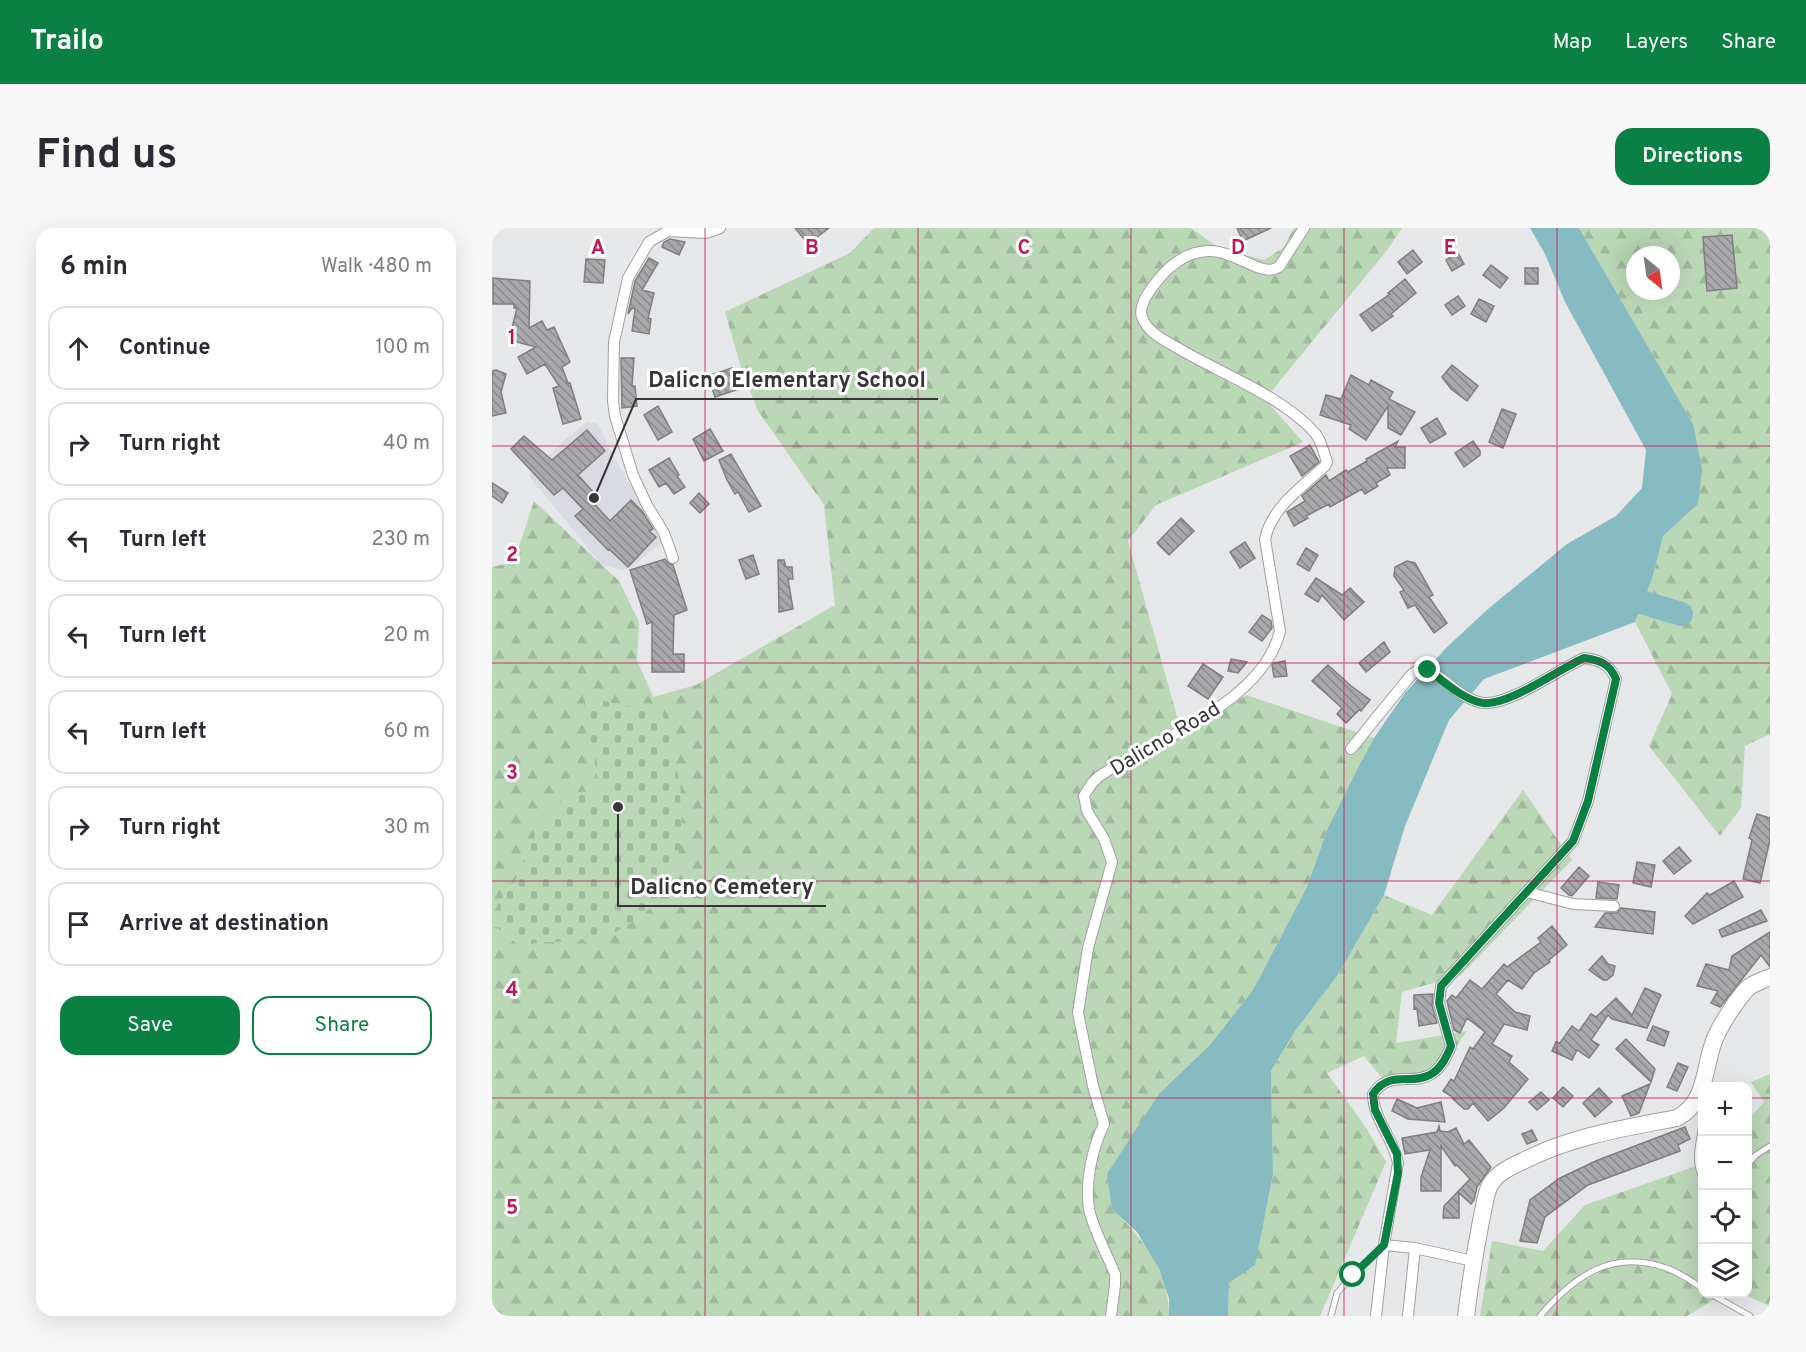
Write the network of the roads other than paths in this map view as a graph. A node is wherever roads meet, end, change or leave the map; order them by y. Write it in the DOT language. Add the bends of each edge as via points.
graph roads {
  1 [pos="720,228"];
  2 [pos="1304,228"];
  3 [pos="673,558"];
  4 [pos="1351,749"];
  5 [pos="1527,892"];
  6 [pos="1614,906"];
  7 [pos="1770,977"];
  8 [pos="1705,1082"];
  9 [pos="1698,1108"];
  10 [pos="1770,1146"];
  11 [pos="1698,1152"];
  12 [pos="1752,1160"];
  13 [pos="1698,1168"];
  14 [pos="1384,1245"];
  15 [pos="1415,1248"];
  16 [pos="1473,1261"];
  17 [pos="1698,1286"];
  18 [pos="1719,1298"];
  19 [pos="1111,1316"];
  20 [pos="1331,1316"];
  21 [pos="1376,1316"];
  22 [pos="1408,1316"];
  23 [pos="1466,1316"];
  24 [pos="1540,1316"];
  25 [pos="1750,1316"];
  1 -- 3 [label="street" via="706,233 668,231 650,242 628,278 614,342 615,416 633,476"];
  2 -- 19 [label="street, Dalicno Road" via="1279,267 1272,271 1222,251 1192,254 1168,270 1146,295 1142,308 1142,317 1157,336 1267,395 1302,421 1316,434 1327,462 1275,514 1268,528 1265,539 1280,631 1264,665 1204,718 1114,767 1094,781 1084,796 1087,811 1112,862 1088,948 1078,1013 1104,1124 1089,1172 1089,1210 1115,1274"];
  4 -- 5 [label="street" via="1420,669 1483,703 1498,702 1519,693 1584,658 1606,664 1616,679 1581,824 1573,841"];
  5 -- 6 [label="street" via="1573,904"];
  5 -- 14 [label="street" via="1441,986 1439,1003 1451,1046 1440,1068 1422,1079 1383,1083 1373,1094 1375,1110 1398,1163"];
  7 -- 8 [label="main road" via="1750,986 1714,1040"];
  9 -- 16 [label="main road" via="1677,1118 1587,1135 1511,1167 1490,1185"];
  10 -- 12 [label="lane"];
  11 -- 13 [label="lane"];
  14 -- 15 [label="street"];
  14 -- 20 [label="lane" via="1337,1293"];
  14 -- 21 [label="street"];
  15 -- 16 [label="street"];
  15 -- 22 [label="street"];
  16 -- 23 [label="main road"];
  17 -- 24 [label="lane" via="1666,1268 1635,1261 1614,1263 1595,1269 1570,1286"];
  18 -- 25 [label="lane"];
}
